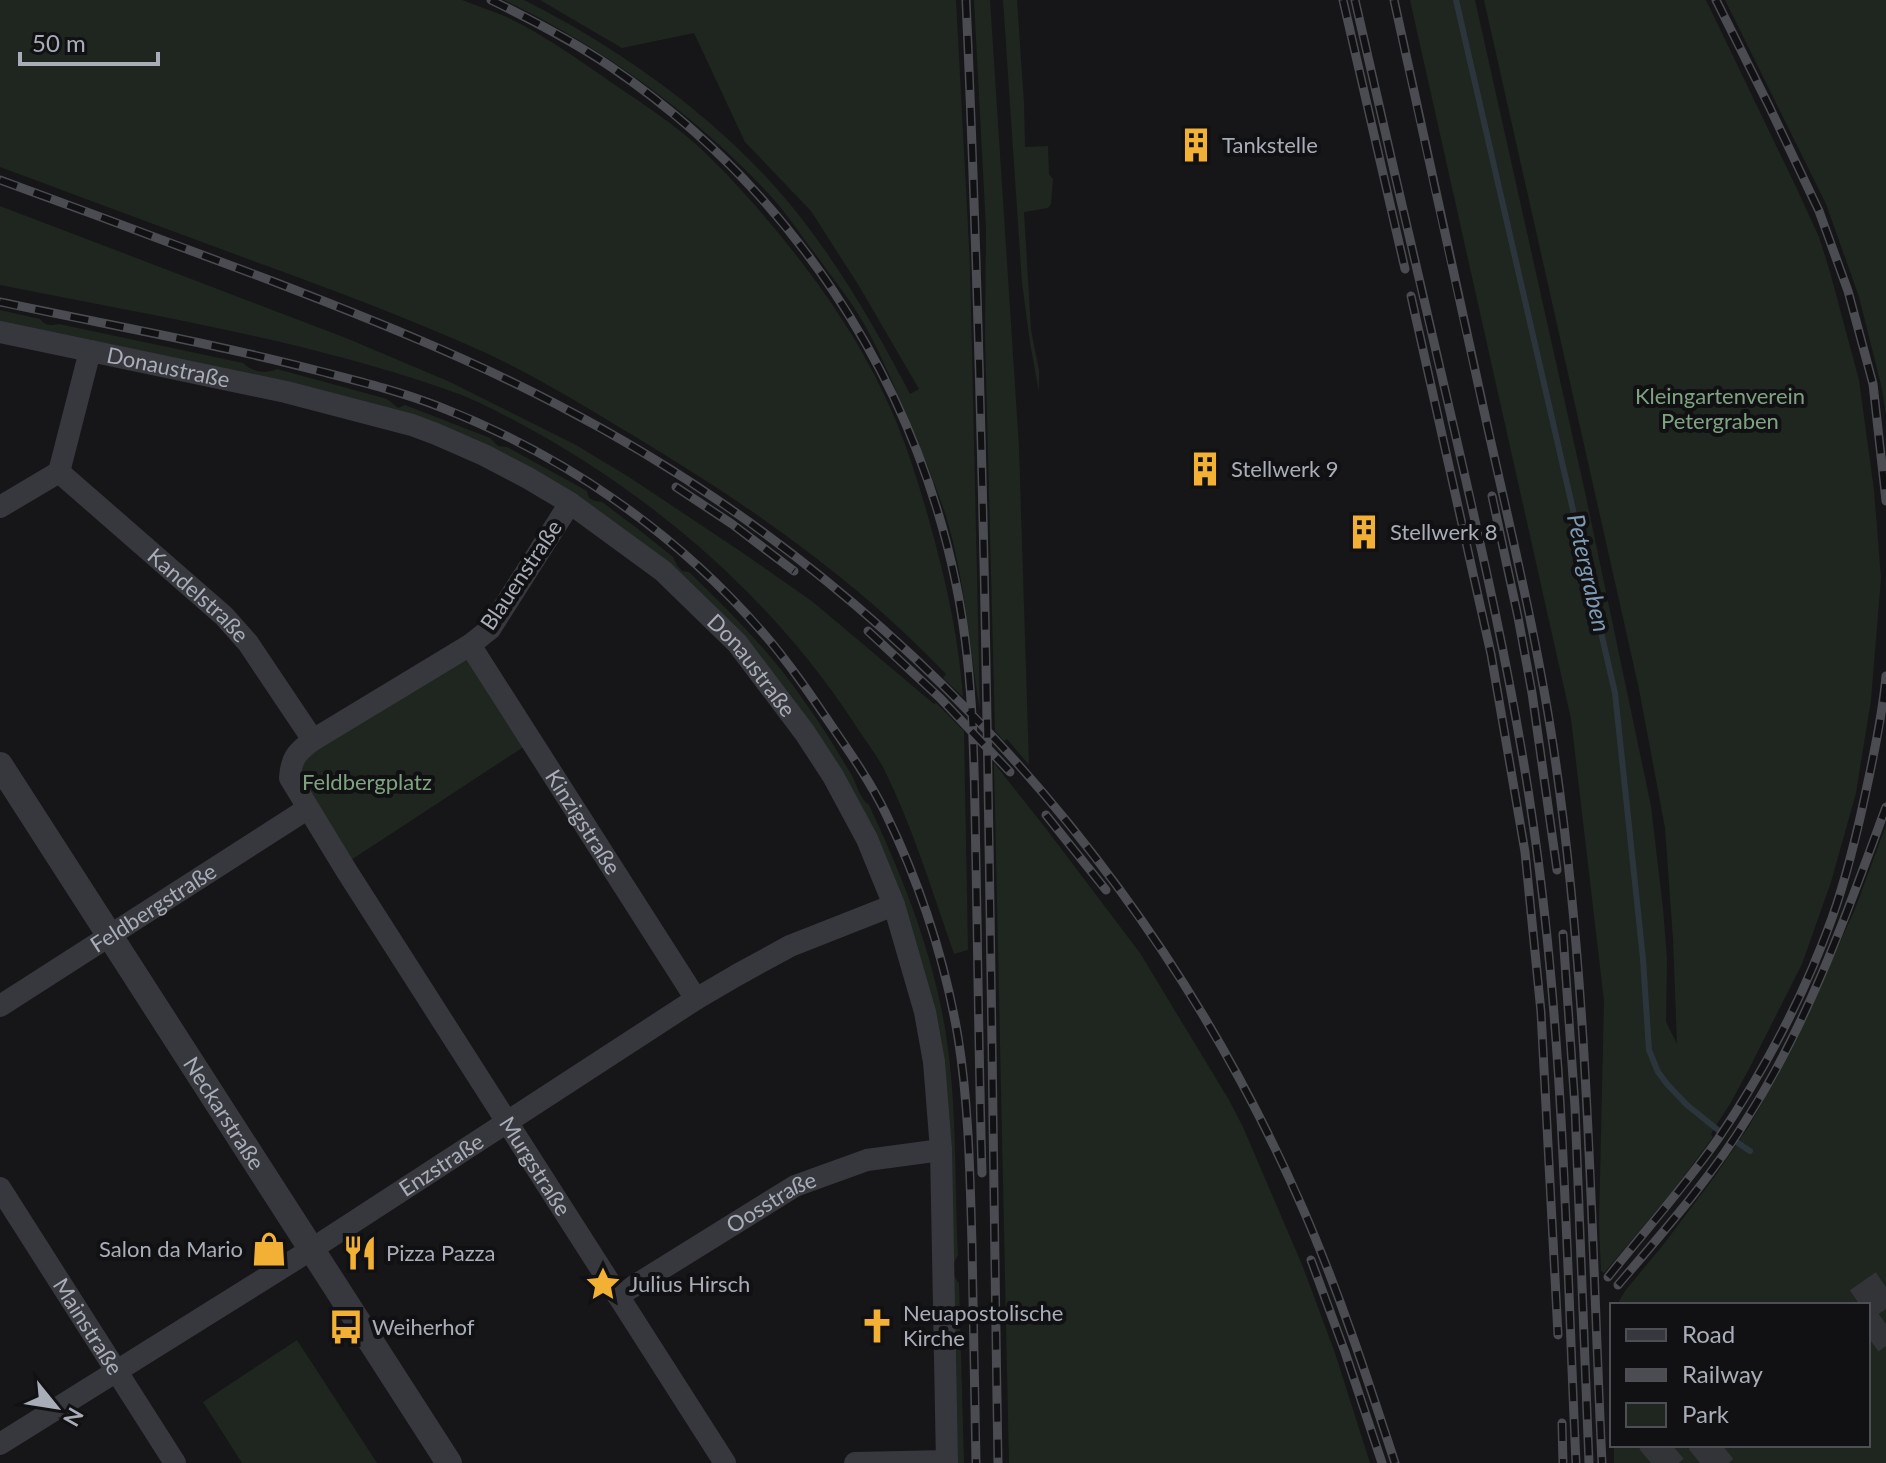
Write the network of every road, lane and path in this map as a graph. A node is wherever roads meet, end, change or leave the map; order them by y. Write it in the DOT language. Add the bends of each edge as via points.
graph roads {
  1 [pos="0,332"];
  2 [pos="90,351"];
  3 [pos="59,472"];
  4 [pos="570,503"];
  5 [pos="0,507"];
  6 [pos="470,645"];
  7 [pos="313,740"];
  8 [pos="0,765"];
  9 [pos="307,809"];
  10 [pos="894,905"];
  11 [pos="108,936"];
  12 [pos="696,999"];
  13 [pos="0,1006"];
  14 [pos="507,1123"];
  15 [pos="941,1150"];
  16 [pos="0,1188"];
  17 [pos="312,1249"];
  18 [pos="618,1296"];
  19 [pos="116,1371"];
  20 [pos="0,1444"];
  21 [pos="947,1462"];
  22 [pos="175,1463"];
  23 [pos="449,1463"];
  24 [pos="725,1463"];
  25 [pos="855,1463"];
  1 -- 2 [label="street, Donaustraße"];
  2 -- 3 [label="street"];
  2 -- 4 [label="street, Donaustraße" via="412,425 484,455"];
  3 -- 5 [label="street"];
  3 -- 7 [label="street, Kandelstraße" via="224,616"];
  4 -- 6 [label="street, Blauenstraße" via="490,629"];
  4 -- 10 [label="street, Donaustraße" via="663,571 737,643 833,776"];
  6 -- 7 [label="street"];
  6 -- 12 [label="street, Kinzigstraße"];
  7 -- 9 [label="street" via="291,763 290,778"];
  8 -- 11 [label="street, Neckarstraße"];
  9 -- 11 [label="street, Feldbergstraße"];
  9 -- 14 [label="street, Murgstraße"];
  10 -- 12 [label="street, Enzstraße" via="790,946"];
  10 -- 15 [label="street, Donaustraße" via="930,1039"];
  11 -- 13 [label="street, Feldbergstraße"];
  11 -- 17 [label="street, Neckarstraße"];
  12 -- 14 [label="street, Enzstraße"];
  14 -- 17 [label="street, Enzstraße"];
  14 -- 18 [label="street, Murgstraße"];
  15 -- 18 [label="street, Oosstraße" via="867,1160 795,1186"];
  15 -- 21 [label="street, Donaustraße"];
  16 -- 19 [label="street, Mainstraße"];
  17 -- 19 [label="street, Enzstraße"];
  17 -- 23 [label="street, Neckarstraße"];
  18 -- 24 [label="street, Murgstraße"];
  19 -- 20 [label="street, Enzstraße"];
  19 -- 22 [label="street, Mainstraße"];
  21 -- 25 [label="street"];
}
